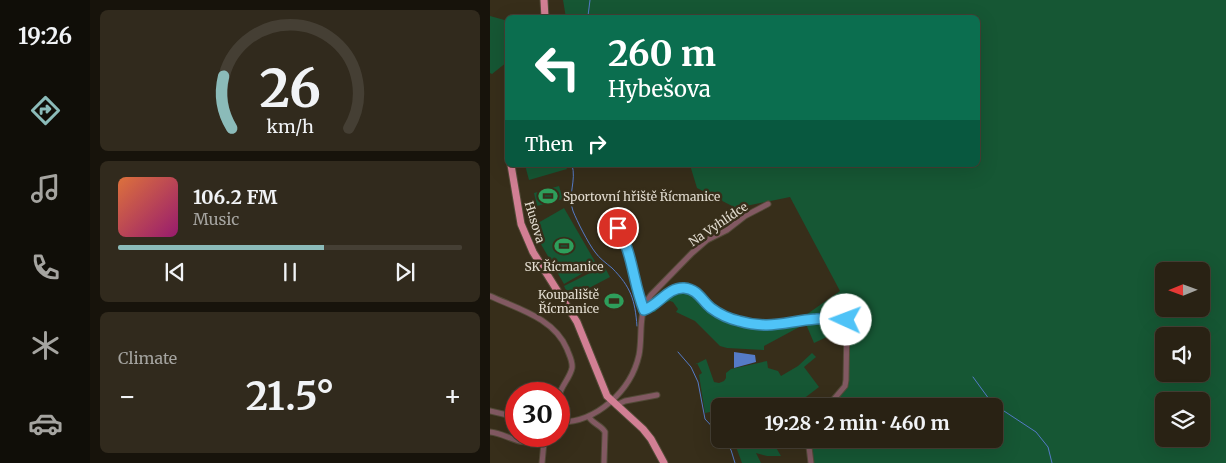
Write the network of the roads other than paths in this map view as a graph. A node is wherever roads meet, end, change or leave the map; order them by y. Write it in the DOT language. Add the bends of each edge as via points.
graph roads {
  1 [pos="544,0"];
  2 [pos="545,15"];
  3 [pos="511,167"];
  4 [pos="768,204"];
  5 [pos="618,228"];
  6 [pos="490,296"];
  7 [pos="644,310"];
  8 [pos="852,313"];
  9 [pos="846,320"];
  10 [pos="565,382"];
  11 [pos="657,394"];
  12 [pos="835,398"];
  13 [pos="614,403"];
  14 [pos="490,411"];
  15 [pos="505,414"];
  16 [pos="589,417"];
  17 [pos="570,421"];
  18 [pos="490,432"];
  19 [pos="505,436"];
  20 [pos="544,447"];
  21 [pos="809,448"];
  22 [pos="542,463"];
  23 [pos="604,463"];
  24 [pos="664,463"];
  25 [pos="811,463"];
  1 -- 2 [label="main road"];
  3 -- 13 [label="main road, Husova" via="526,238 578,322 604,389"];
  4 -- 7 [label="street, Na Vyhlídce" via="707,240 656,289"];
  5 -- 7 [label="street" via="632,261 636,288"];
  6 -- 10 [label="street" via="541,319 553,328 563,340 571,359 572,367"];
  7 -- 9 [label="street" via="670,292 686,288 696,292 720,314 754,325 816,319"];
  7 -- 13 [label="street" via="636,362"];
  8 -- 9 [label="street"];
  9 -- 12 [label="street" via="846,380"];
  11 -- 13 [label="street"];
  13 -- 16 [label="street"];
  13 -- 24 [label="main road" via="643,429"];
  14 -- 15 [label="street"];
  16 -- 17 [label="street"];
  16 -- 23 [label="street" via="605,432"];
  18 -- 19 [label="street"];
  20 -- 22 [label="street"];
  21 -- 25 [label="street"];
}
